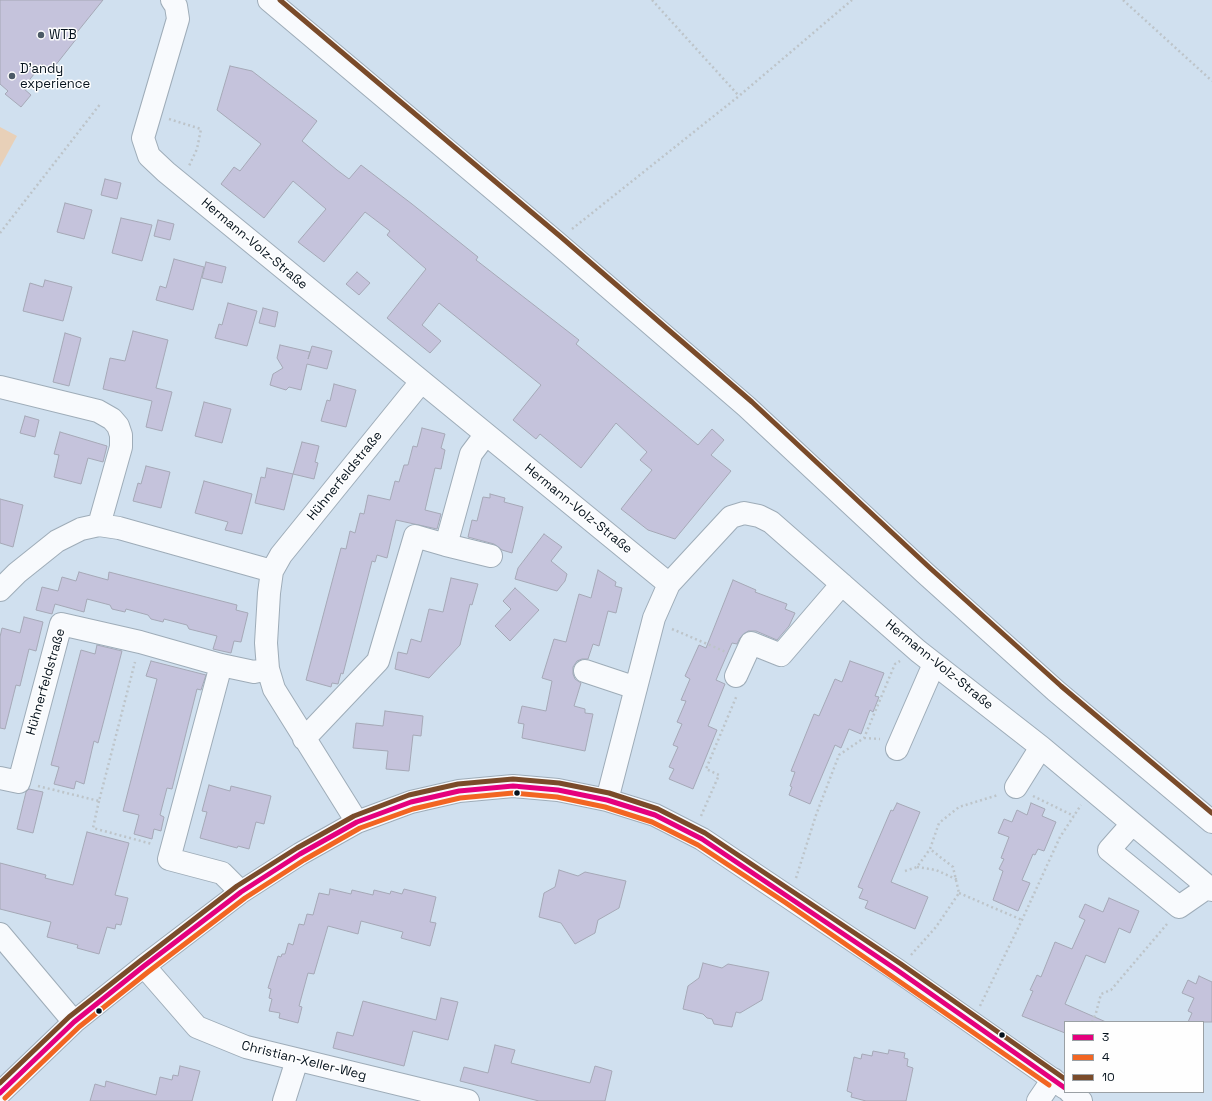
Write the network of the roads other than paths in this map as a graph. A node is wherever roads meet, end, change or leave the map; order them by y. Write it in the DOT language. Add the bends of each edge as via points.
graph roads {
  1 [pos="172,0"];
  2 [pos="269,0"];
  3 [pos="421,382"];
  4 [pos="0,387"];
  5 [pos="486,434"];
  6 [pos="99,525"];
  7 [pos="446,545"];
  8 [pos="491,556"];
  9 [pos="272,571"];
  10 [pos="669,584"];
  11 [pos="842,584"];
  12 [pos="0,590"];
  13 [pos="926,657"];
  14 [pos="221,665"];
  15 [pos="740,667"];
  16 [pos="268,669"];
  17 [pos="585,671"];
  18 [pos="636,688"];
  19 [pos="304,739"];
  20 [pos="1040,747"];
  21 [pos="897,749"];
  22 [pos="9,780"];
  23 [pos="1016,787"];
  24 [pos="607,800"];
  25 [pos="357,822"];
  26 [pos="1212,822"];
  27 [pos="1132,824"];
  28 [pos="1210,889"];
  29 [pos="241,892"];
  30 [pos="0,934"];
  31 [pos="144,966"];
  32 [pos="74,1022"];
  33 [pos="297,1060"];
  34 [pos="1063,1087"];
  35 [pos="0,1093"];
  36 [pos="1071,1093"];
  37 [pos="284,1101"];
  38 [pos="468,1101"];
  39 [pos="1038,1101"];
  40 [pos="1081,1101"];
  1 -- 3 [label="street, Hermann-Volz-Straße" via="176,6 178,19 143,138 149,156"];
  2 -- 26 [label="street" via="747,407 1051,686"];
  3 -- 5 [label="street, Hermann-Volz-Straße"];
  3 -- 9 [label="street, Hühnerfeldstraße" via="281,555"];
  4 -- 6 [label="street" via="98,411 118,426 121,447"];
  5 -- 7 [label="street" via="471,454"];
  5 -- 10 [label="street, Hermann-Volz-Straße"];
  6 -- 9 [label="street" via="119,528"];
  6 -- 12 [label="street" via="81,529 56,542"];
  7 -- 8 [label="street"];
  7 -- 19 [label="street" via="415,536 378,661"];
  9 -- 16 [label="street, Hühnerfeldstraße" via="266,643"];
  10 -- 11 [label="street, Hermann-Volz-Straße" via="731,517 744,514 759,516 771,522"];
  10 -- 18 [label="street, Hermann-Volz-Straße" via="653,622"];
  11 -- 13 [label="street, Hermann-Volz-Straße"];
  11 -- 15 [label="street" via="781,655 751,644"];
  13 -- 20 [label="street, Hermann-Volz-Straße"];
  13 -- 21 [label="street"];
  14 -- 16 [label="street, Hühnerfeldstraße" via="254,672"];
  14 -- 22 [label="street, Hühnerfeldstraße" via="140,642 61,624"];
  14 -- 29 [label="street" via="169,859 222,873"];
  16 -- 19 [label="street, Hühnerfeldstraße" via="274,689"];
  17 -- 18 [label="street"];
  18 -- 24 [label="street, Hermann-Volz-Straße"];
  19 -- 25 [label="street, Hühnerfeldstraße"];
  20 -- 23 [label="street"];
  20 -- 27 [label="street, Hermann-Volz-Straße"];
  24 -- 25 [label="street" via="558,790 513,786 459,791 411,802"];
  24 -- 34 [label="street" via="655,815 702,839 897,970"];
  25 -- 29 [label="street" via="300,854"];
  27 -- 28 [label="street, Hermann-Volz-Straße"];
  27 -- 28 [label="street" via="1109,850 1179,907"];
  29 -- 31 [label="street"];
  30 -- 32 [label="street"];
  31 -- 32 [label="street"];
  31 -- 33 [label="street, Christian-Xeller-Weg" via="197,1027 246,1047"];
  32 -- 35 [label="street"];
  33 -- 37 [label="street"];
  33 -- 38 [label="street, Christian-Xeller-Weg"];
  34 -- 39 [label="street"];
  36 -- 40 [label="street"];
}
